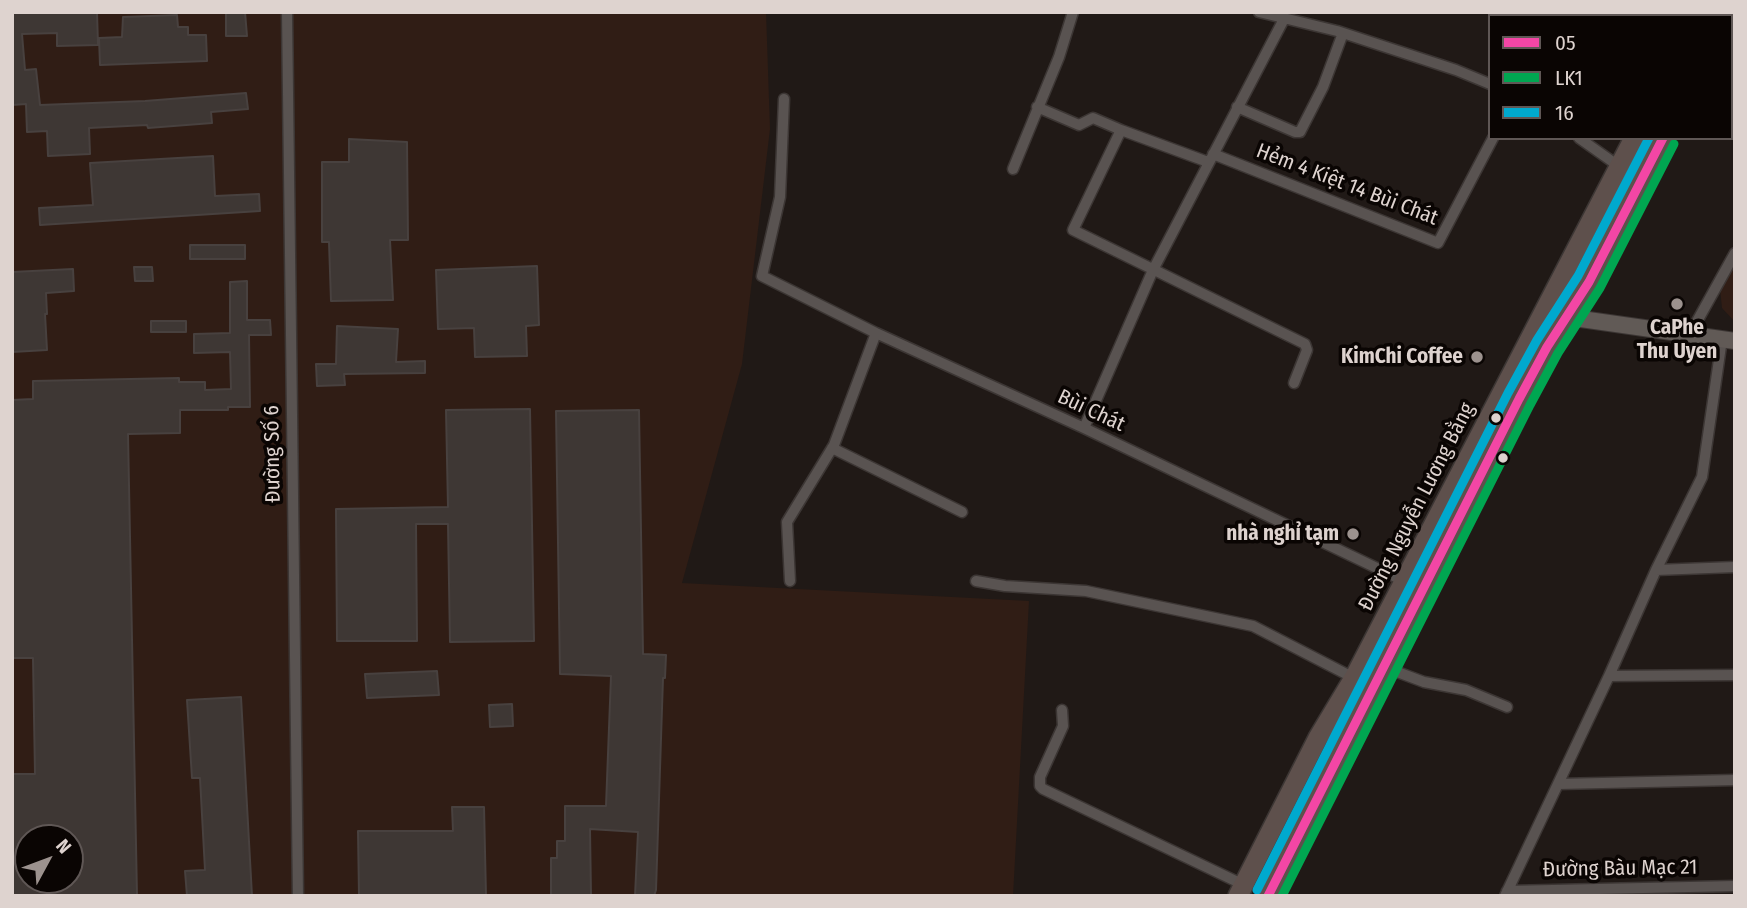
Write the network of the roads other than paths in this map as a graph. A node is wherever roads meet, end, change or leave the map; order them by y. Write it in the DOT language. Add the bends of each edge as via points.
graph roads {
  1 [pos="287,12"];
  2 [pos="1073,12"];
  3 [pos="1259,12"];
  4 [pos="1284,19"];
  5 [pos="1342,33"];
  6 [pos="1488,83"];
  7 [pos="784,99"];
  8 [pos="1037,107"];
  9 [pos="1237,107"];
  10 [pos="1121,130"];
  11 [pos="1492,140"];
  12 [pos="1582,140"];
  13 [pos="1633,140"];
  14 [pos="1662,140"];
  15 [pos="1211,158"];
  16 [pos="1620,167"];
  17 [pos="1013,169"];
  18 [pos="1735,253"];
  19 [pos="1153,270"];
  20 [pos="1545,308"];
  21 [pos="1567,317"];
  22 [pos="876,333"];
  23 [pos="1690,334"];
  24 [pos="1729,340"];
  25 [pos="1294,383"];
  26 [pos="1084,428"];
  27 [pos="832,448"];
  28 [pos="962,512"];
  29 [pos="1735,567"];
  30 [pos="1656,570"];
  31 [pos="790,581"];
  32 [pos="975,581"];
  33 [pos="1404,581"];
  34 [pos="1384,667"];
  35 [pos="1735,675"];
  36 [pos="1609,676"];
  37 [pos="1354,678"];
  38 [pos="1507,707"];
  39 [pos="1062,710"];
  40 [pos="1735,780"];
  41 [pos="1558,783"];
  42 [pos="1735,886"];
  43 [pos="1241,890"];
  44 [pos="1506,893"];
  45 [pos="298,896"];
  46 [pos="1268,896"];
  1 -- 45 [label="street, Đường Số 6"];
  2 -- 8 [label="street"];
  3 -- 4 [label="street"];
  4 -- 5 [label="street"];
  4 -- 9 [label="street"];
  5 -- 6 [label="street"];
  5 -- 9 [label="street" via="1323,87 1300,132"];
  7 -- 22 [label="street, Bùi Chát" via="780,197 762,276"];
  8 -- 10 [label="street" via="1079,125 1093,118"];
  8 -- 17 [label="street"];
  9 -- 15 [label="street"];
  10 -- 15 [label="street"];
  10 -- 19 [label="street" via="1073,230"];
  11 -- 15 [label="street, Hẻm 4 Kiệt 14 Bùi Chát" via="1437,243"];
  12 -- 16 [label="street"];
  13 -- 16 [label="highway, Đường Nguyễn Lương Bằng"];
  14 -- 21 [label="highway, Đường Nguyễn Lương Bằng"];
  15 -- 19 [label="street"];
  16 -- 20 [label="highway, Đường Nguyễn Lương Bằng"];
  18 -- 23 [label="street"];
  19 -- 25 [label="street" via="1306,344"];
  19 -- 26 [label="street"];
  20 -- 21 [label="street"];
  20 -- 33 [label="highway, Đường Nguyễn Lương Bằng"];
  21 -- 23 [label="street"];
  21 -- 34 [label="highway, Đường Nguyễn Lương Bằng" via="1519,399"];
  22 -- 26 [label="street, Bùi Chát"];
  22 -- 27 [label="street"];
  23 -- 24 [label="street"];
  24 -- 30 [label="street" via="1702,477"];
  26 -- 33 [label="street, Bùi Chát"];
  27 -- 28 [label="street"];
  27 -- 31 [label="street" via="787,522"];
  29 -- 30 [label="street"];
  30 -- 36 [label="street"];
  32 -- 37 [label="street" via="1086,591 1253,626"];
  33 -- 37 [label="highway, Đường Nguyễn Lương Bằng"];
  34 -- 38 [label="street"];
  34 -- 46 [label="highway, Đường Nguyễn Lương Bằng"];
  35 -- 36 [label="street"];
  36 -- 41 [label="street"];
  37 -- 43 [label="highway, Đường Nguyễn Lương Bằng" via="1318,738"];
  39 -- 43 [label="street" via="1063,726 1040,786"];
  40 -- 41 [label="street"];
  41 -- 44 [label="street"];
  42 -- 44 [label="street, Đường Bàu Mạc 21"];
}
